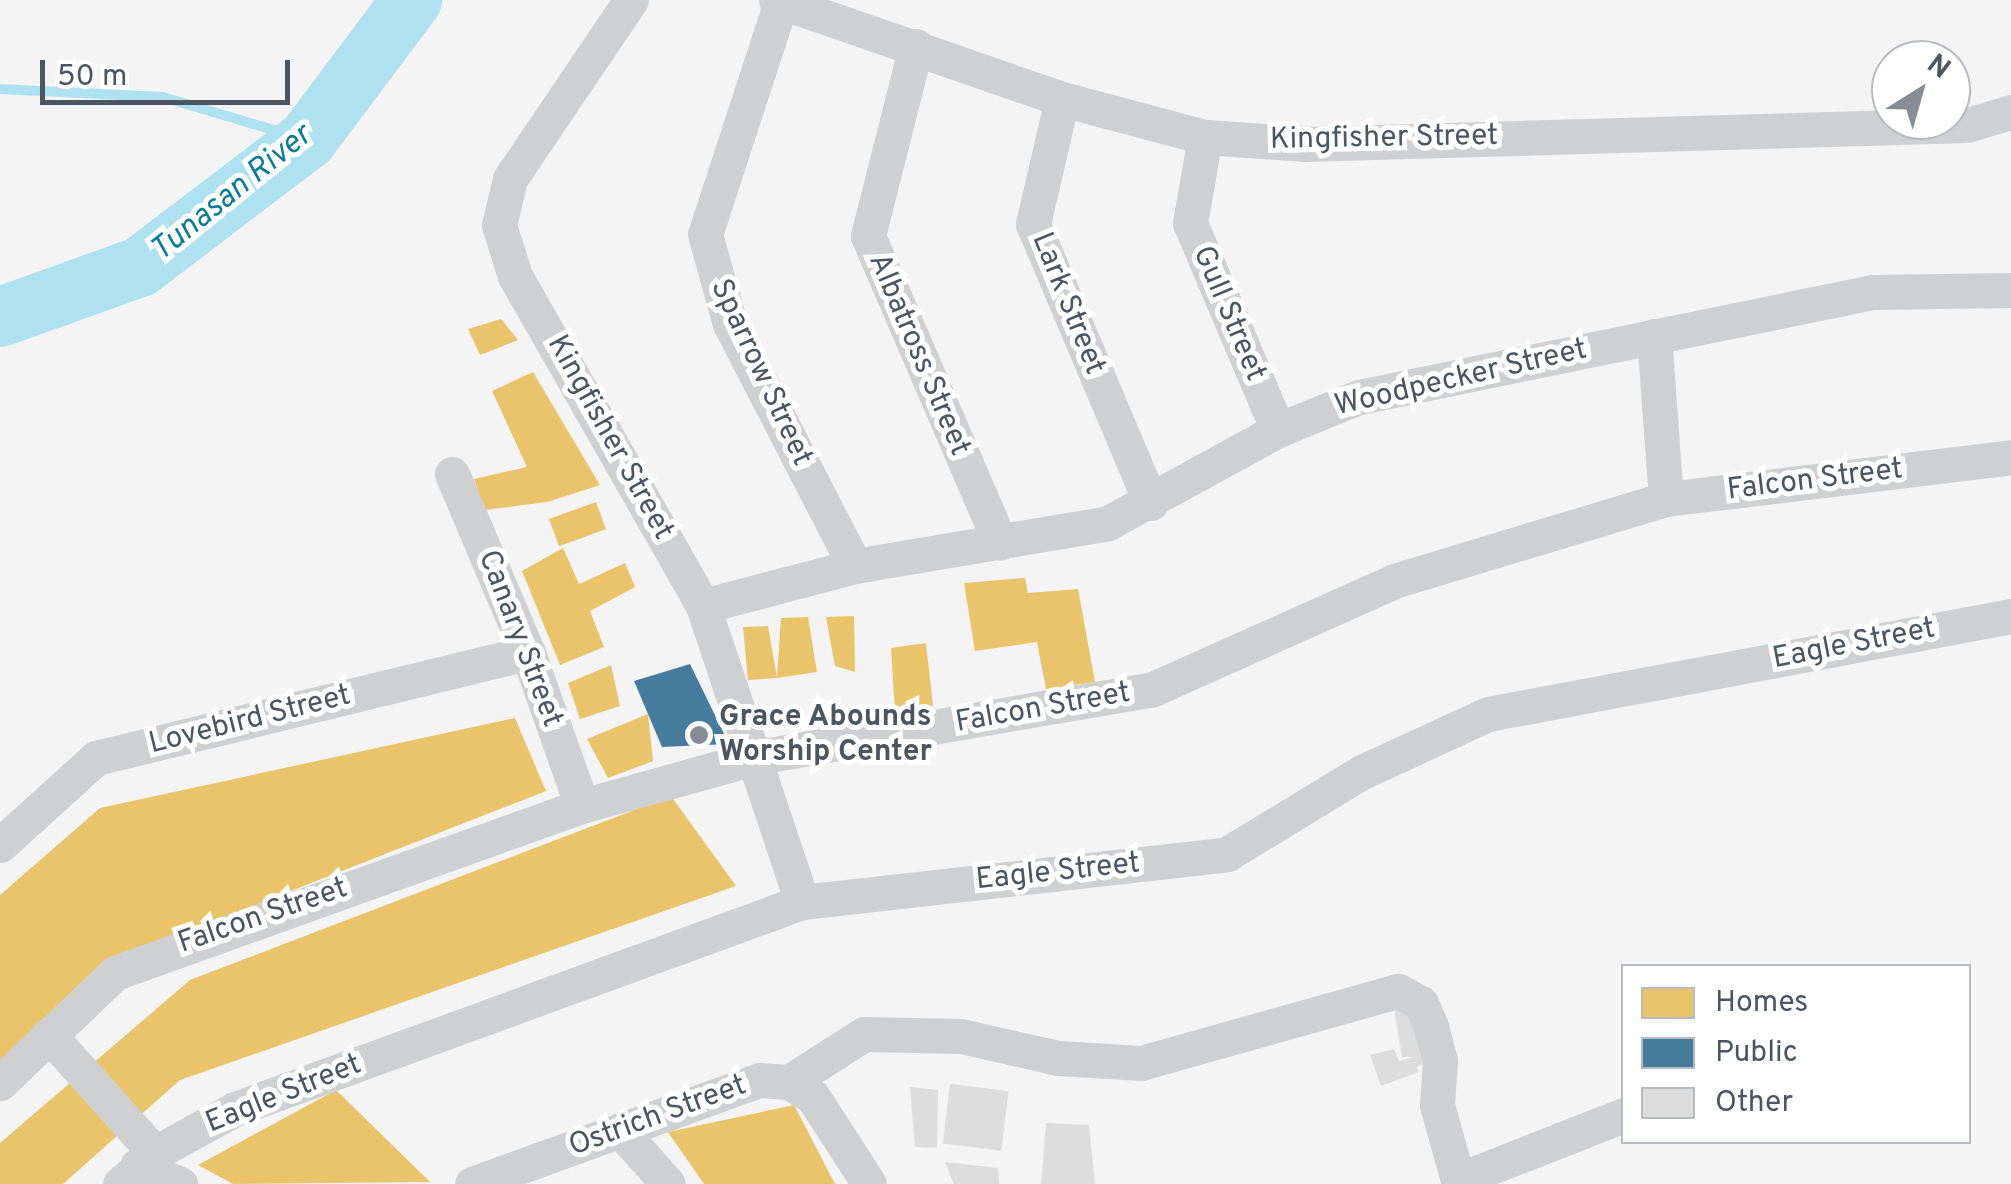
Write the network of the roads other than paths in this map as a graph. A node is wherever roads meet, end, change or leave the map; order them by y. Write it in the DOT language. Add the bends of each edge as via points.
graph roads {
  1 [pos="630,0"];
  2 [pos="779,1"];
  3 [pos="916,46"];
  4 [pos="1062,99"];
  5 [pos="2011,112"];
  6 [pos="1206,137"];
  7 [pos="2011,290"];
  8 [pos="1654,336"];
  9 [pos="1278,430"];
  10 [pos="2011,457"];
  11 [pos="452,474"];
  12 [pos="1666,499"];
  13 [pos="1151,502"];
  14 [pos="1000,544"];
  15 [pos="854,566"];
  16 [pos="703,606"];
  17 [pos="2011,616"];
  18 [pos="528,653"];
  19 [pos="757,757"];
  20 [pos="582,806"];
  21 [pos="0,844"];
  22 [pos="802,902"];
  23 [pos="49,1035"];
  24 [pos="788,1082"];
  25 [pos="0,1084"];
  26 [pos="1621,1116"];
  27 [pos="620,1130"];
  28 [pos="138,1167"];
  29 [pos="1456,1182"];
  30 [pos="180,1184"];
  31 [pos="472,1184"];
  32 [pos="668,1184"];
  33 [pos="869,1184"];
  1 -- 16 [label="street, Kingfisher Street" via="510,180 499,225 515,276"];
  2 -- 3 [label="street, Kingfisher Street"];
  2 -- 15 [label="street, Sparrow Street" via="705,234 723,308"];
  3 -- 4 [label="street, Kingfisher Street"];
  3 -- 14 [label="street, Albatross Street" via="868,236"];
  4 -- 6 [label="street, Kingfisher Street"];
  4 -- 13 [label="street, Lark Street" via="1033,224"];
  5 -- 6 [label="street, Kingfisher Street" via="1966,125 1304,144"];
  6 -- 9 [label="street, Gull Street" via="1190,223"];
  7 -- 8 [label="street, Woodpecker Street" via="1891,290"];
  8 -- 9 [label="street, Woodpecker Street" via="1359,397"];
  8 -- 12 [label="street"];
  9 -- 13 [label="street, Woodpecker Street"];
  10 -- 12 [label="street, Falcon Street"];
  11 -- 18 [label="street, Canary Street"];
  12 -- 19 [label="street, Falcon Street" via="1394,581 1153,690"];
  13 -- 14 [label="street, Woodpecker Street" via="1063,536"];
  14 -- 15 [label="street, Woodpecker Street"];
  15 -- 16 [label="street, Woodpecker Street"];
  16 -- 19 [label="street, Kingfisher Street"];
  17 -- 22 [label="street, Eagle Street" via="1488,714 1362,772 1227,854"];
  18 -- 20 [label="street, Canary Street"];
  18 -- 21 [label="street, Lovebird Street" via="96,758"];
  19 -- 20 [label="street, Falcon Street"];
  19 -- 22 [label="street, Kingfisher Street"];
  20 -- 23 [label="street, Falcon Street" via="154,955 115,973"];
  22 -- 28 [label="street, Eagle Street" via="235,1109"];
  23 -- 25 [label="street, Falcon Street"];
  23 -- 28 [label="street"];
  24 -- 27 [label="street, Ostrich Street" via="760,1080"];
  24 -- 29 [label="street" via="864,1034 961,1036 1058,1058 1142,1062 1398,991 1420,1003 1431,1027 1440,1060 1437,1106"];
  24 -- 33 [label="street" via="812,1097"];
  26 -- 29 [label="street"];
  27 -- 31 [label="street, Ostrich Street"];
  27 -- 32 [label="street"];
  28 -- 30 [label="street"];
}
